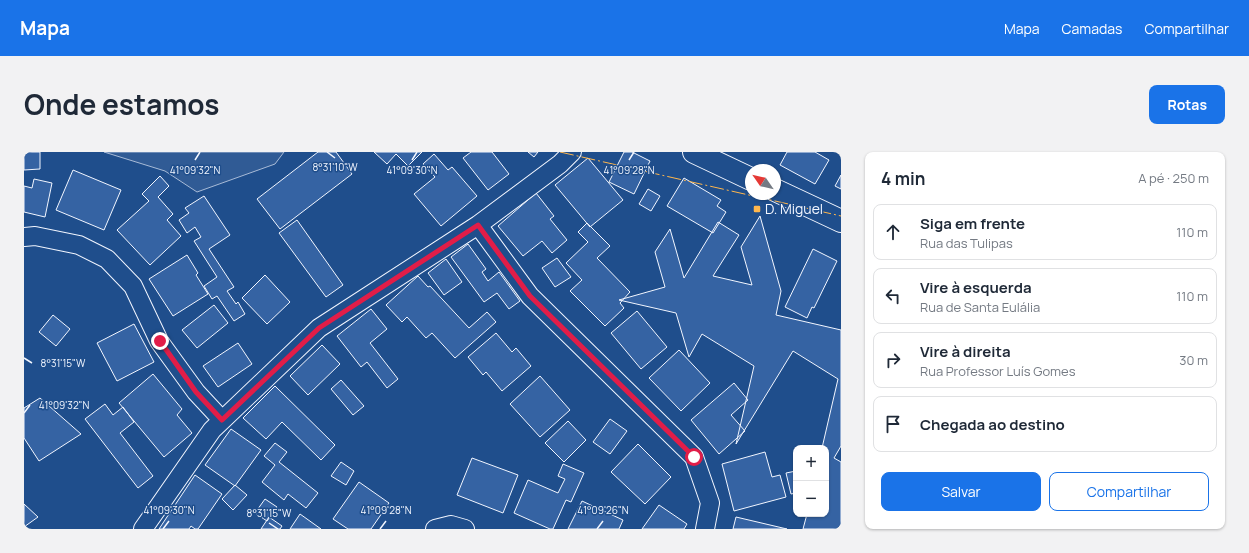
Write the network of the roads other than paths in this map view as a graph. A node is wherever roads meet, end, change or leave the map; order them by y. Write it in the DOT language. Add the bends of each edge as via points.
graph roads {
  1 [pos="572,152"];
  2 [pos="694,152"];
  3 [pos="745,176"];
  4 [pos="781,193"];
  5 [pos="841,221"];
  6 [pos="478,225"];
  7 [pos="24,237"];
  8 [pos="222,420"];
  9 [pos="143,529"];
  10 [pos="435,529"];
  11 [pos="465,529"];
  12 [pos="705,529"];
  1 -- 6 [label="street" via="560,164"];
  2 -- 3 [label="main road"];
  4 -- 5 [label="main road"];
  6 -- 8 [label="street" via="319,328"];
  6 -- 12 [label="street" via="530,296 694,457 710,503"];
  7 -- 8 [label="street" via="35,236 79,245 107,259 133,286 160,341 196,392"];
  8 -- 9 [label="street" via="212,430"];
  10 -- 11 [label="street" via="451,526"];
}
